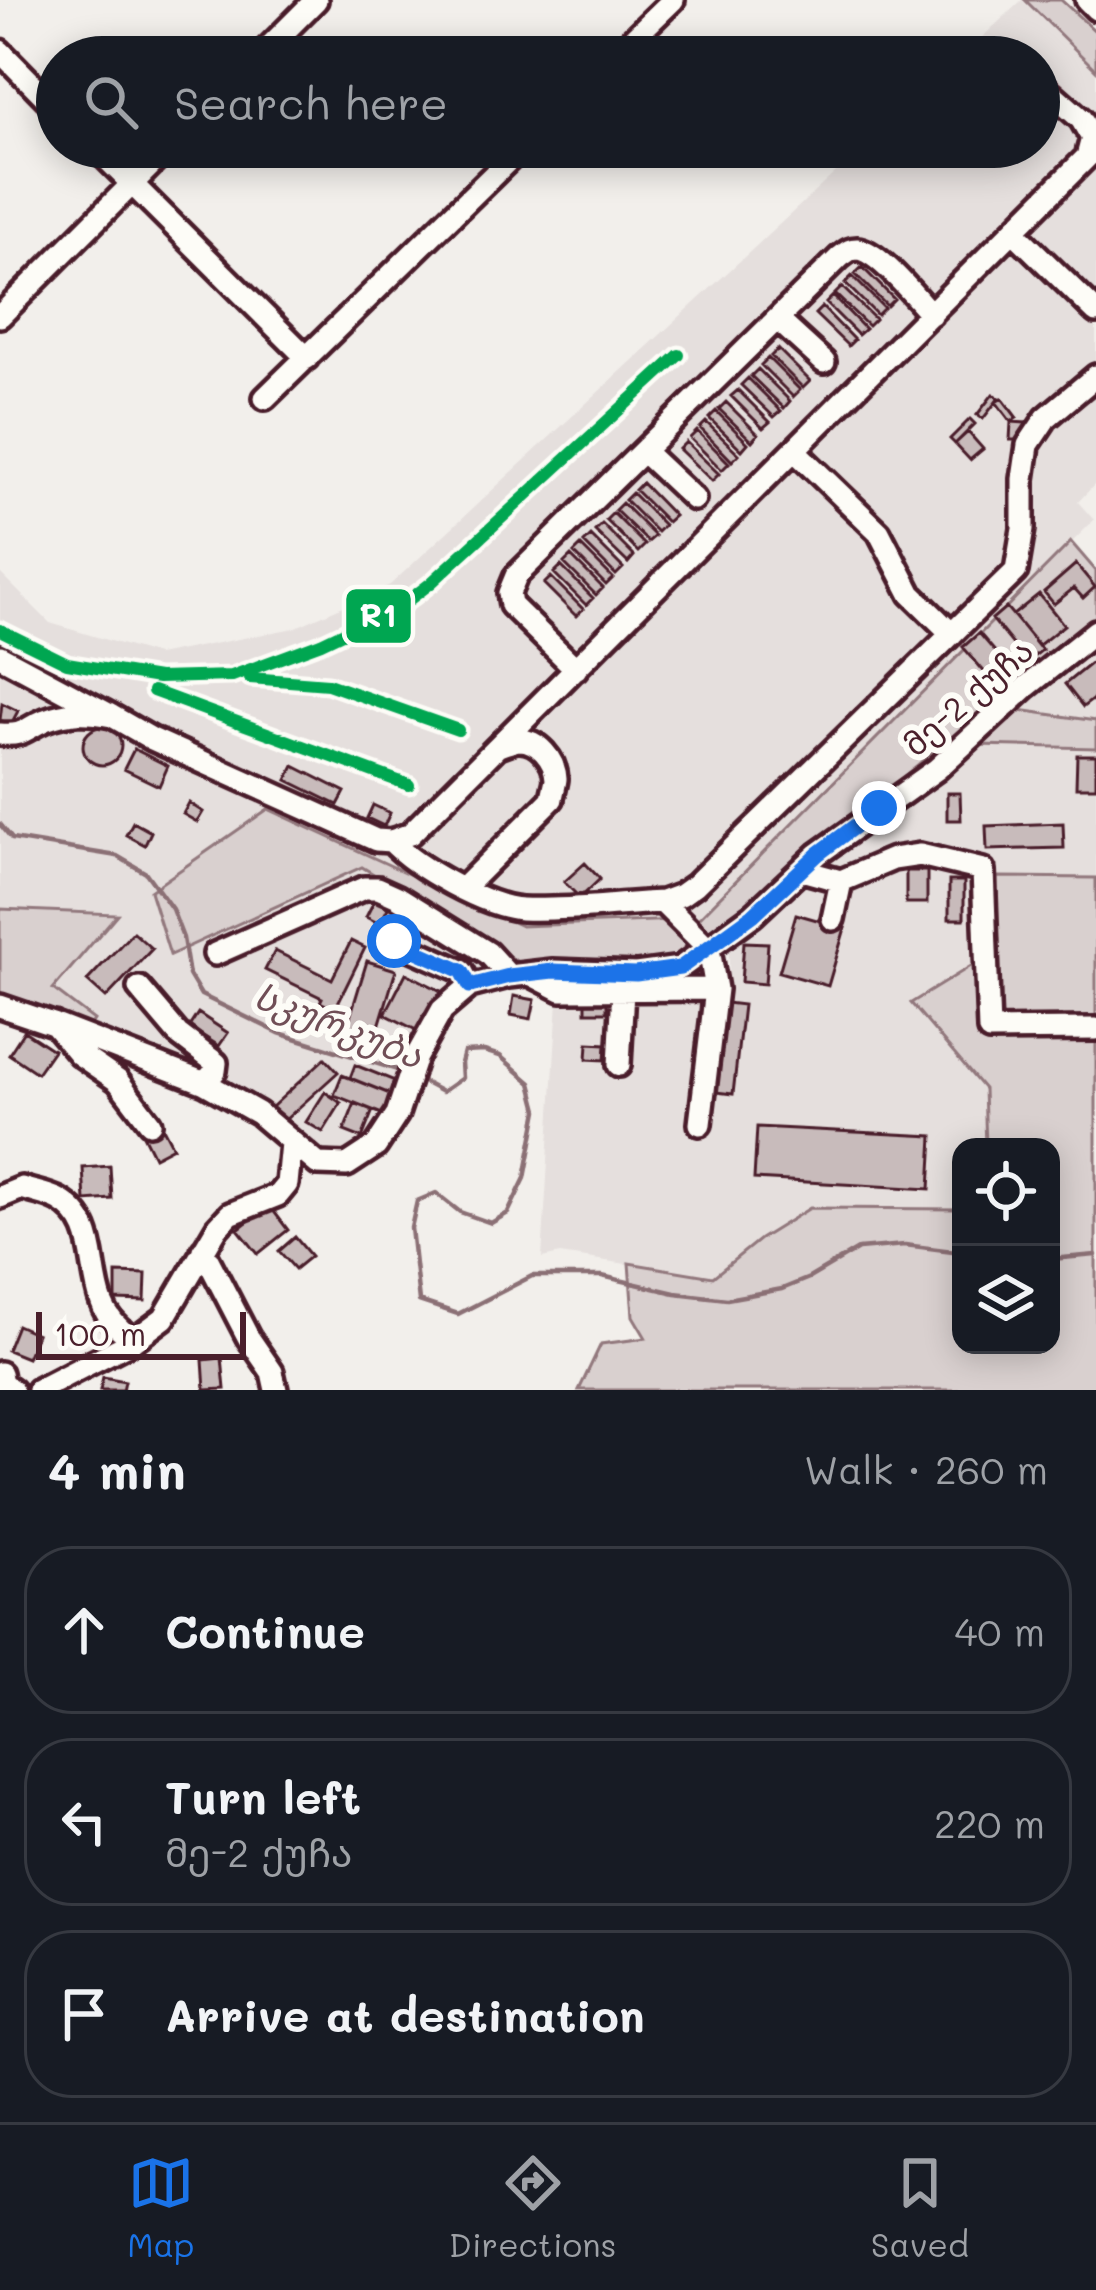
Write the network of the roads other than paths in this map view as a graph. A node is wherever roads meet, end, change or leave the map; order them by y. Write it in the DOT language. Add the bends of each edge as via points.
graph roads {
  1 [pos="316,0"];
  2 [pos="673,0"];
  3 [pos="1087,0"];
  4 [pos="1096,9"];
  5 [pos="280,36"];
  6 [pos="636,36"];
  7 [pos="0,51"];
  8 [pos="36,88"];
  9 [pos="1060,100"];
  10 [pos="116,168"];
  11 [pos="148,168"];
  12 [pos="501,168"];
  13 [pos="132,184"];
  14 [pos="1013,231"];
  15 [pos="1096,312"];
  16 [pos="931,314"];
  17 [pos="0,316"];
  18 [pos="777,319"];
  19 [pos="307,358"];
  20 [pos="824,362"];
  21 [pos="1096,376"];
  22 [pos="266,398"];
  23 [pos="794,450"];
  24 [pos="644,451"];
  25 [pos="694,499"];
  26 [pos="1096,631"];
  27 [pos="952,634"];
  28 [pos="0,656"];
  29 [pos="576,669"];
  30 [pos="112,716"];
  31 [pos="0,734"];
  32 [pos="499,746"];
  33 [pos="391,841"];
  34 [pos="801,870"];
  35 [pos="842,881"];
  36 [pos="463,888"];
  37 [pos="662,902"];
  38 [pos="832,919"];
  39 [pos="394,941"];
  40 [pos="709,949"];
  41 [pos="215,954"];
  42 [pos="520,975"];
  43 [pos="629,982"];
  44 [pos="470,986"];
  45 [pos="139,988"];
  46 [pos="716,989"];
  47 [pos="0,1006"];
  48 [pos="53,1024"];
  49 [pos="1096,1029"];
  50 [pos="619,1065"];
  51 [pos="205,1083"];
  52 [pos="150,1123"];
  53 [pos="700,1124"];
  54 [pos="291,1143"];
  55 [pos="0,1197"];
  56 [pos="203,1250"];
  57 [pos="133,1340"];
  58 [pos="0,1373"];
  59 [pos="12,1390"];
  60 [pos="38,1390"];
  61 [pos="276,1390"];
  1 -- 5 [label="street"];
  2 -- 6 [label="street"];
  3 -- 4 [label="street"];
  7 -- 8 [label="street"];
  9 -- 14 [label="street" via="1092,138 1087,157"];
  10 -- 13 [label="street"];
  11 -- 13 [label="street"];
  12 -- 19 [label="street"];
  13 -- 17 [label="street"];
  13 -- 19 [label="street"];
  14 -- 15 [label="street"];
  14 -- 16 [label="street"];
  16 -- 18 [label="street" via="878,259 850,249"];
  16 -- 23 [label="street"];
  18 -- 20 [label="street"];
  18 -- 24 [label="street"];
  19 -- 22 [label="street"];
  21 -- 27 [label="street" via="1046,418 1028,445 1016,571"];
  23 -- 27 [label="street" via="879,532 911,594"];
  23 -- 29 [label="street"];
  24 -- 25 [label="street"];
  24 -- 29 [label="street" via="509,593 511,605"];
  26 -- 34 [label="street, მე-2 ქუჩა" via="937,769"];
  27 -- 37 [label="street" via="695,885"];
  28 -- 30 [label="street"];
  29 -- 32 [label="street"];
  30 -- 31 [label="street" via="74,712 19,735"];
  30 -- 33 [label="street"];
  32 -- 33 [label="street" via="410,834"];
  32 -- 36 [label="street" via="518,740 540,748 552,762 552,799"];
  33 -- 36 [label="street" via="406,858"];
  34 -- 35 [label="street"];
  34 -- 40 [label="street, მე-2 ქუჩა"];
  35 -- 38 [label="street"];
  35 -- 49 [label="street" via="920,855 983,870 988,1030"];
  36 -- 37 [label="street" via="517,909"];
  37 -- 40 [label="street"];
  39 -- 44 [label="street" via="462,971"];
  40 -- 43 [label="street, მე-2 ქუჩა" via="680,968"];
  40 -- 46 [label="street"];
  41 -- 42 [label="street" via="378,888"];
  42 -- 43 [label="street, მე-2 ქუჩა" via="553,971"];
  42 -- 44 [label="street, მე-2 ქუჩა"];
  43 -- 46 [label="street"];
  43 -- 50 [label="street"];
  44 -- 54 [label="street, მე-2 ქუჩა" via="442,1010 376,1146 347,1165 318,1164"];
  45 -- 51 [label="street" via="216,1063"];
  46 -- 53 [label="street"];
  47 -- 48 [label="street"];
  48 -- 51 [label="street"];
  48 -- 52 [label="street" via="118,1081"];
  51 -- 54 [label="street"];
  54 -- 56 [label="street" via="278,1195 230,1214"];
  55 -- 57 [label="street" via="22,1188 60,1200 85,1222 103,1306"];
  56 -- 57 [label="street" via="164,1318"];
  56 -- 61 [label="street"];
  57 -- 60 [label="street"];
  58 -- 59 [label="street"];
}
